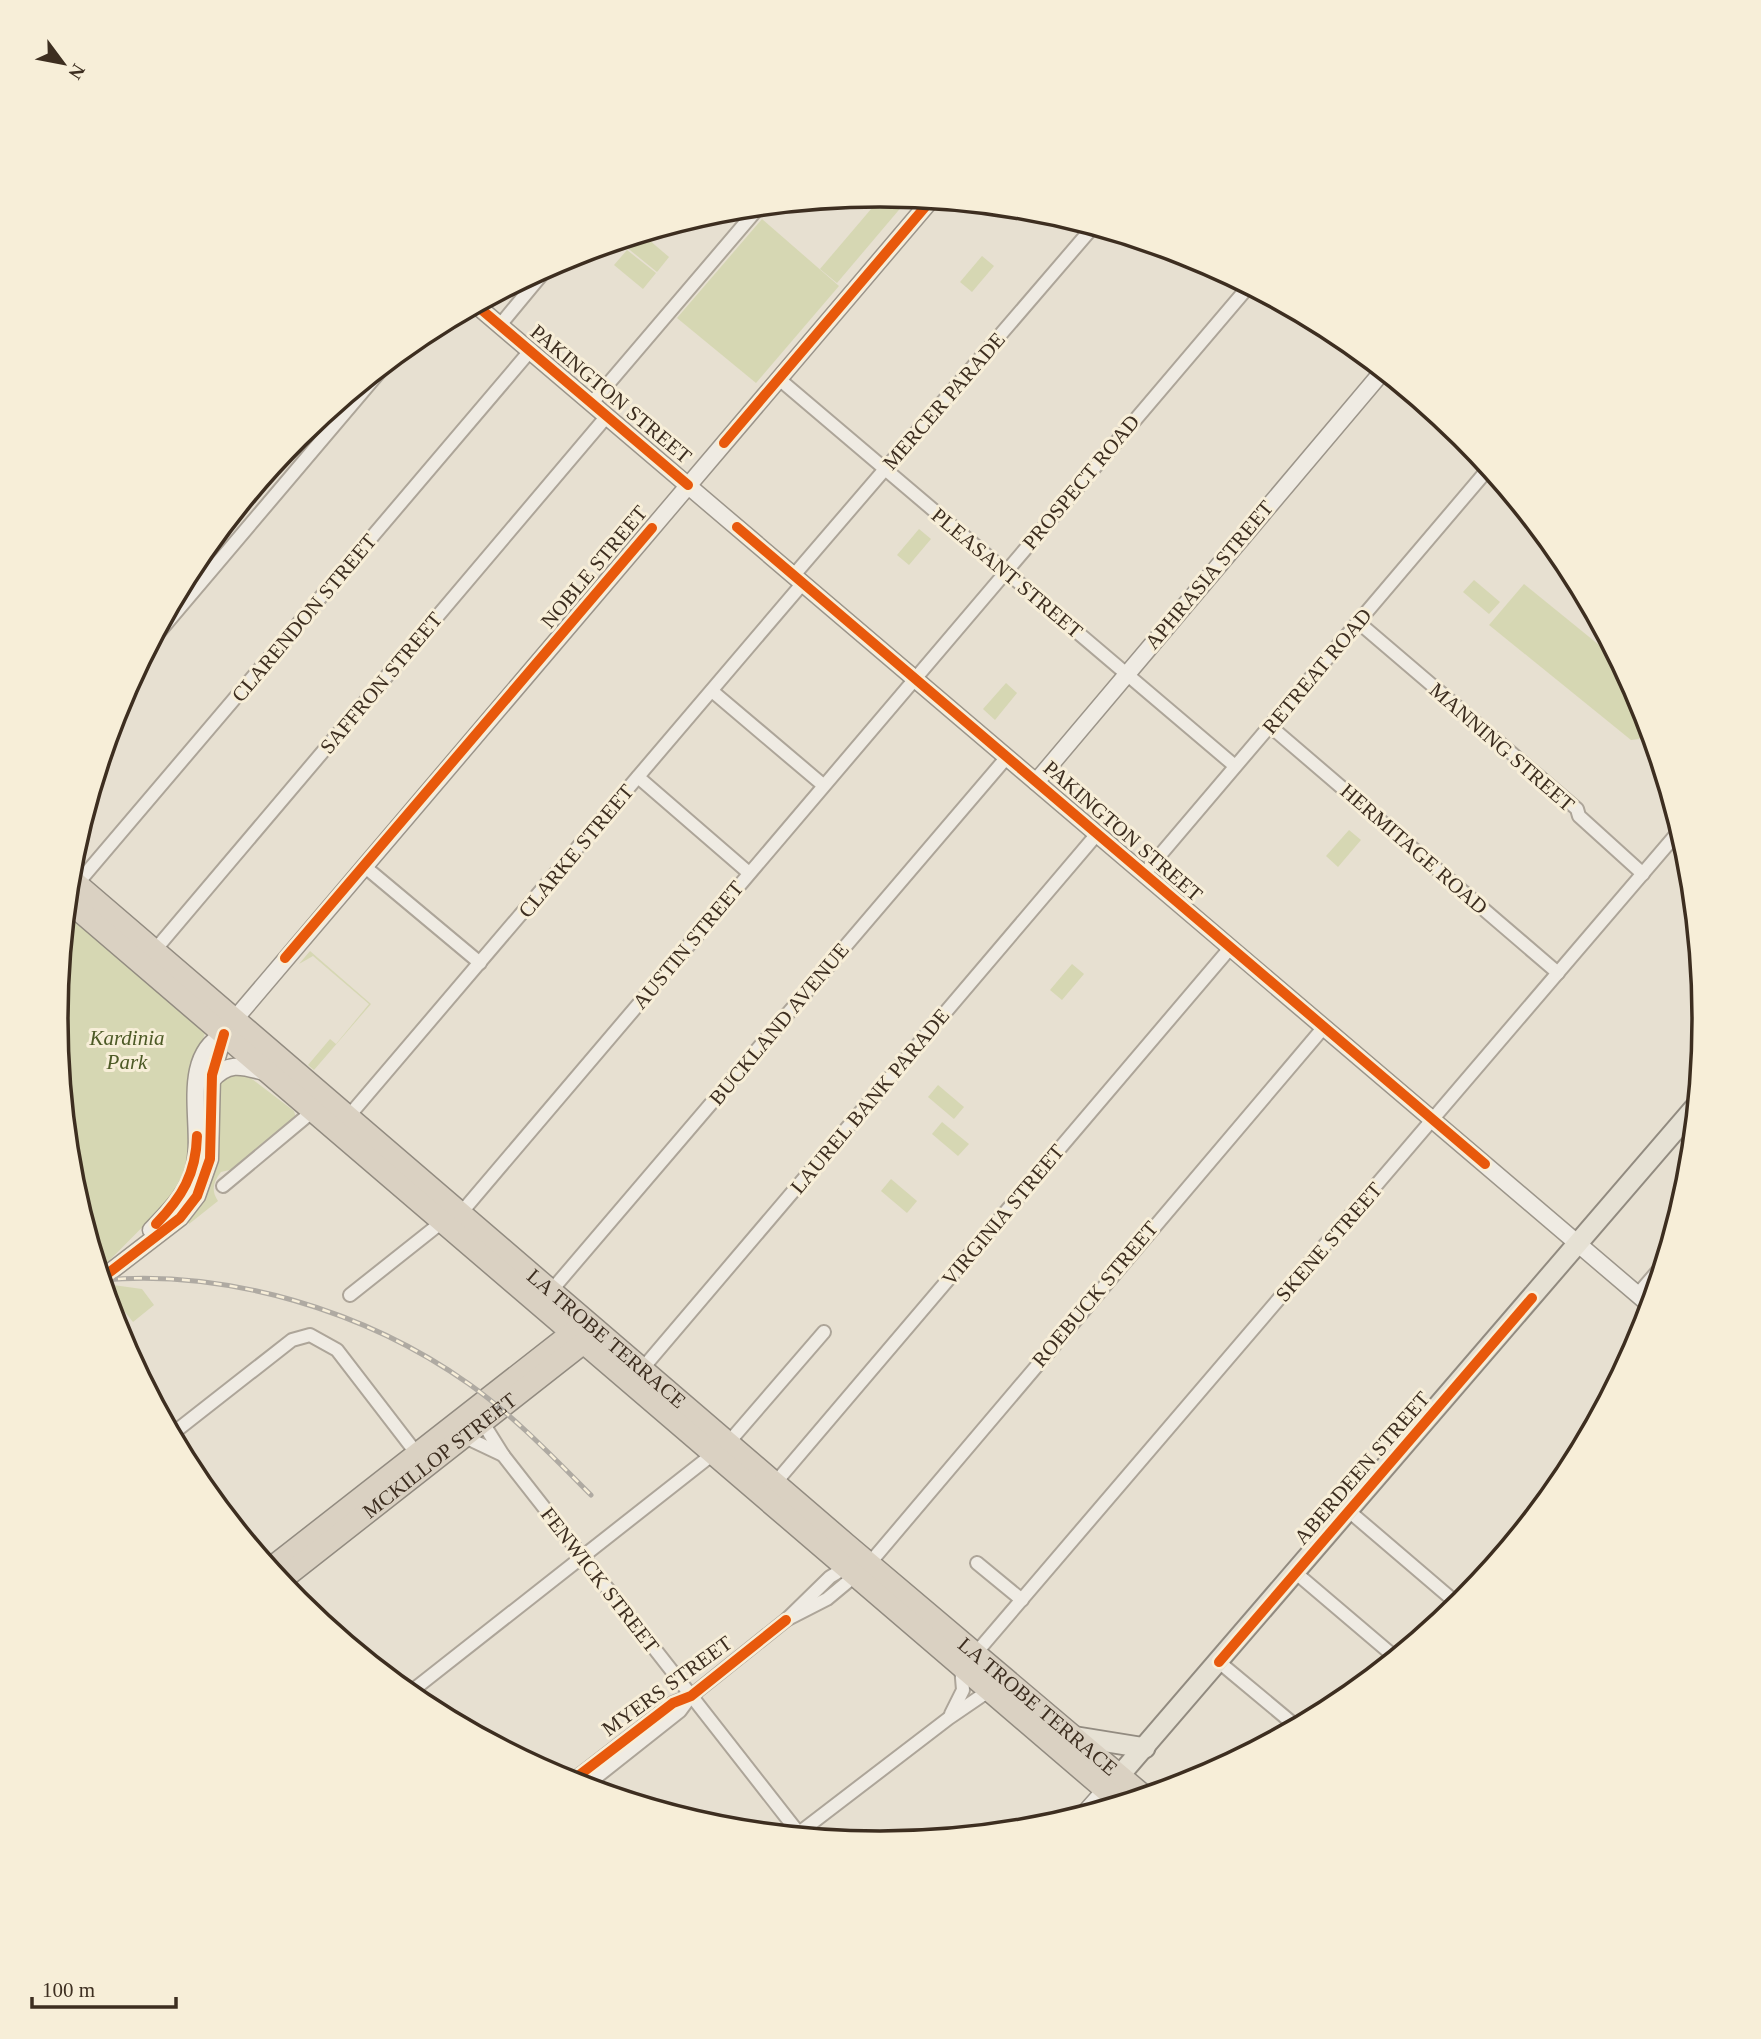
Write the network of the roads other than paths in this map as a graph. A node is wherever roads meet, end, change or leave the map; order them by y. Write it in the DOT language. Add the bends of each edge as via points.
graph roads {
  1 [pos="925,209"];
  2 [pos="749,218"];
  3 [pos="1087,234"];
  4 [pos="534,285"];
  5 [pos="1243,293"];
  6 [pos="483,311"];
  7 [pos="500,325"];
  8 [pos="530,351"];
  9 [pos="1378,377"];
  10 [pos="779,379"];
  11 [pos="591,404"];
  12 [pos="338,416"];
  13 [pos="607,416"];
  14 [pos="884,470"];
  15 [pos="1483,475"];
  16 [pos="688,485"];
  17 [pos="1006,572"];
  18 [pos="798,579"];
  19 [pos="184,602"];
  20 [pos="1358,622"];
  21 [pos="1126,674"];
  22 [pos="914,678"];
  23 [pos="712,691"];
  24 [pos="1270,726"];
  25 [pos="1007,757"];
  26 [pos="1235,766"];
  27 [pos="638,777"];
  28 [pos="1036,782"];
  29 [pos="823,785"];
  30 [pos="1097,834"];
  31 [pos="1672,839"];
  32 [pos="364,866"];
  33 [pos="749,873"];
  34 [pos="1144,874"];
  35 [pos="1643,874"];
  36 [pos="81,877"];
  37 [pos="78,893"];
  38 [pos="78,894"];
  39 [pos="1231,947"];
  40 [pos="155,950"];
  41 [pos="480,963"];
  42 [pos="1558,973"];
  43 [pos="230,1027"];
  44 [pos="1324,1027"];
  45 [pos="268,1073"];
  46 [pos="211,1082"];
  47 [pos="313,1111"];
  48 [pos="348,1117"];
  49 [pos="1687,1117"];
  50 [pos="1433,1121"];
  51 [pos="223,1186"];
  52 [pos="452,1218"];
  53 [pos="1579,1244"];
  54 [pos="118,1265"];
  55 [pos="109,1273"];
  56 [pos="1650,1280"];
  57 [pos="551,1291"];
  58 [pos="1638,1294"];
  59 [pos="350,1295"];
  60 [pos="1643,1299"];
  61 [pos="585,1332"];
  62 [pos="824,1332"];
  63 [pos="643,1368"];
  64 [pos="483,1423"];
  65 [pos="179,1429"];
  66 [pos="465,1437"];
  67 [pos="721,1448"];
  68 [pos="417,1454"];
  69 [pos="503,1455"];
  70 [pos="776,1482"];
  71 [pos="1350,1512"];
  72 [pos="582,1556"];
  73 [pos="278,1563"];
  74 [pos="977,1563"];
  75 [pos="857,1569"];
  76 [pos="1296,1573"];
  77 [pos="288,1575"];
  78 [pos="1451,1598"];
  79 [pos="1022,1600"];
  80 [pos="1389,1652"];
  81 [pos="968,1659"];
  82 [pos="1219,1661"];
  83 [pos="417,1687"];
  84 [pos="990,1690"];
  85 [pos="691,1696"];
  86 [pos="949,1718"];
  87 [pos="1290,1721"];
  88 [pos="1077,1738"];
  89 [pos="1145,1748"];
  90 [pos="581,1774"];
  91 [pos="594,1779"];
  92 [pos="1116,1788"];
  93 [pos="1100,1801"];
  94 [pos="793,1827"];
  95 [pos="808,1828"];
  1 -- 10 [label="street, NOBLE STREET"];
  2 -- 11 [label="street"];
  3 -- 14 [label="street, MERCER PARADE"];
  4 -- 7 [label="street"];
  5 -- 17 [label="street, PROSPECT ROAD"];
  6 -- 7 [label="street, PAKINGTON STREET"];
  7 -- 8 [label="street, PAKINGTON STREET"];
  8 -- 11 [label="street, PAKINGTON STREET"];
  8 -- 36 [label="street, CLARENDON STREET"];
  9 -- 21 [label="street, APHRASIA STREET"];
  10 -- 14 [label="street, PLEASANT STREET"];
  10 -- 16 [label="street, NOBLE STREET"];
  11 -- 13 [label="street, PAKINGTON STREET"];
  12 -- 19 [label="street"];
  13 -- 16 [label="street, PAKINGTON STREET"];
  13 -- 40 [label="street, SAFFRON STREET"];
  14 -- 17 [label="street, PLEASANT STREET"];
  14 -- 18 [label="street, MERCER PARADE"];
  15 -- 20 [label="street, RETREAT ROAD"];
  16 -- 18 [label="street, PAKINGTON STREET"];
  16 -- 32 [label="street, NOBLE STREET"];
  17 -- 21 [label="street, PLEASANT STREET"];
  17 -- 22 [label="street, PROSPECT ROAD"];
  18 -- 22 [label="street, PAKINGTON STREET"];
  18 -- 23 [label="street, CLARKE STREET"];
  20 -- 24 [label="street, RETREAT ROAD"];
  20 -- 35 [label="street, MANNING STREET" via="1577,809 1579,816"];
  21 -- 26 [label="street, PLEASANT STREET"];
  21 -- 28 [label="street, APHRASIA STREET"];
  22 -- 25 [label="street, PAKINGTON STREET"];
  22 -- 29 [label="street, AUSTIN STREET"];
  23 -- 27 [label="street, CLARKE STREET"];
  23 -- 29 [label="street"];
  24 -- 26 [label="street, RETREAT ROAD"];
  24 -- 42 [label="street, HERMITAGE ROAD"];
  25 -- 28 [label="street, PAKINGTON STREET"];
  25 -- 57 [label="street, BUCKLAND AVENUE"];
  26 -- 34 [label="street, RETREAT ROAD"];
  27 -- 33 [label="street"];
  27 -- 41 [label="street, CLARKE STREET"];
  28 -- 30 [label="street, PAKINGTON STREET"];
  29 -- 33 [label="street, AUSTIN STREET"];
  30 -- 34 [label="street, PAKINGTON STREET"];
  30 -- 63 [label="street, LAUREL BANK PARADE"];
  31 -- 35 [label="street, SKENE STREET"];
  32 -- 41 [label="street"];
  32 -- 43 [label="street, NOBLE STREET"];
  33 -- 52 [label="street, AUSTIN STREET"];
  34 -- 39 [label="street, PAKINGTON STREET"];
  35 -- 42 [label="street, SKENE STREET"];
  37 -- 40 [label="highway, LA TROBE TERRACE"];
  38 -- 43 [label="highway, LA TROBE TERRACE"];
  39 -- 44 [label="street, PAKINGTON STREET"];
  39 -- 70 [label="street, VIRGINIA STREET"];
  40 -- 43 [label="highway, LA TROBE TERRACE"];
  41 -- 48 [label="street, CLARKE STREET"];
  42 -- 50 [label="street, SKENE STREET"];
  43 -- 45 [label="highway, LA TROBE TERRACE"];
  43 -- 46 [label="street"];
  43 -- 48 [label="highway, LA TROBE TERRACE"];
  43 -- 54 [label="street, NOBLE STREET" via="210,1043 200,1065 197,1155 190,1182 173,1207"];
  44 -- 50 [label="street, PAKINGTON STREET"];
  44 -- 75 [label="street, ROEBUCK STREET" via="886,1544"];
  45 -- 46 [label="street" via="234,1065"];
  45 -- 47 [label="highway, LA TROBE TERRACE"];
  46 -- 54 [label="street" via="211,1152 197,1196 183,1215"];
  47 -- 51 [label="street"];
  47 -- 52 [label="highway, LA TROBE TERRACE"];
  48 -- 52 [label="highway, LA TROBE TERRACE"];
  49 -- 53 [label="main road, ABERDEEN STREET"];
  50 -- 53 [label="street, PAKINGTON STREET"];
  50 -- 79 [label="street, SKENE STREET"];
  52 -- 57 [label="highway, LA TROBE TERRACE"];
  52 -- 59 [label="street, AUSTIN STREET"];
  52 -- 61 [label="highway, LA TROBE TERRACE"];
  53 -- 58 [label="street, PAKINGTON STREET"];
  53 -- 71 [label="main road, ABERDEEN STREET"];
  54 -- 55 [label="street"];
  56 -- 58 [label="street"];
  57 -- 61 [label="highway, LA TROBE TERRACE"];
  58 -- 60 [label="street, PAKINGTON STREET"];
  61 -- 63 [label="highway, LA TROBE TERRACE"];
  61 -- 64 [label="highway, MCKILLOP STREET"];
  61 -- 67 [label="highway, LA TROBE TERRACE"];
  61 -- 68 [label="highway, MCKILLOP STREET"];
  62 -- 67 [label="street"];
  63 -- 67 [label="highway, LA TROBE TERRACE"];
  64 -- 66 [label="highway, MCKILLOP STREET"];
  64 -- 68 [label="highway" via="469,1422 427,1455"];
  64 -- 69 [label="street, FENWICK STREET"];
  65 -- 68 [label="street" via="292,1340 310,1335 337,1350"];
  66 -- 69 [label="street, FENWICK STREET"];
  66 -- 77 [label="highway, MCKILLOP STREET"];
  67 -- 70 [label="highway, LA TROBE TERRACE"];
  67 -- 72 [label="street"];
  67 -- 75 [label="highway, LA TROBE TERRACE"];
  68 -- 73 [label="highway, MCKILLOP STREET"];
  69 -- 72 [label="street, FENWICK STREET"];
  70 -- 75 [label="highway, LA TROBE TERRACE"];
  71 -- 76 [label="main road, ABERDEEN STREET"];
  71 -- 78 [label="street"];
  72 -- 83 [label="street"];
  72 -- 85 [label="street, FENWICK STREET"];
  74 -- 79 [label="street"];
  75 -- 81 [label="highway, LA TROBE TERRACE"];
  75 -- 85 [label="street, MYERS STREET" via="819,1604 786,1620"];
  76 -- 80 [label="street"];
  76 -- 82 [label="main road, ABERDEEN STREET"];
  79 -- 81 [label="street, SKENE STREET"];
  81 -- 84 [label="highway, LA TROBE TERRACE"];
  81 -- 86 [label="street" via="963,1690"];
  81 -- 88 [label="highway, LA TROBE TERRACE"];
  82 -- 87 [label="street"];
  82 -- 89 [label="main road, ABERDEEN STREET"];
  84 -- 86 [label="street"];
  84 -- 92 [label="highway, LA TROBE TERRACE"];
  85 -- 90 [label="street, MYERS STREET" via="671,1705"];
  85 -- 91 [label="street, MYERS STREET" via="680,1711"];
  85 -- 94 [label="street, FENWICK STREET"];
  86 -- 95 [label="street"];
  88 -- 89 [label="main road"];
  88 -- 92 [label="highway, LA TROBE TERRACE"];
  89 -- 92 [label="main road, ABERDEEN STREET"];
  92 -- 93 [label="street"];
}
